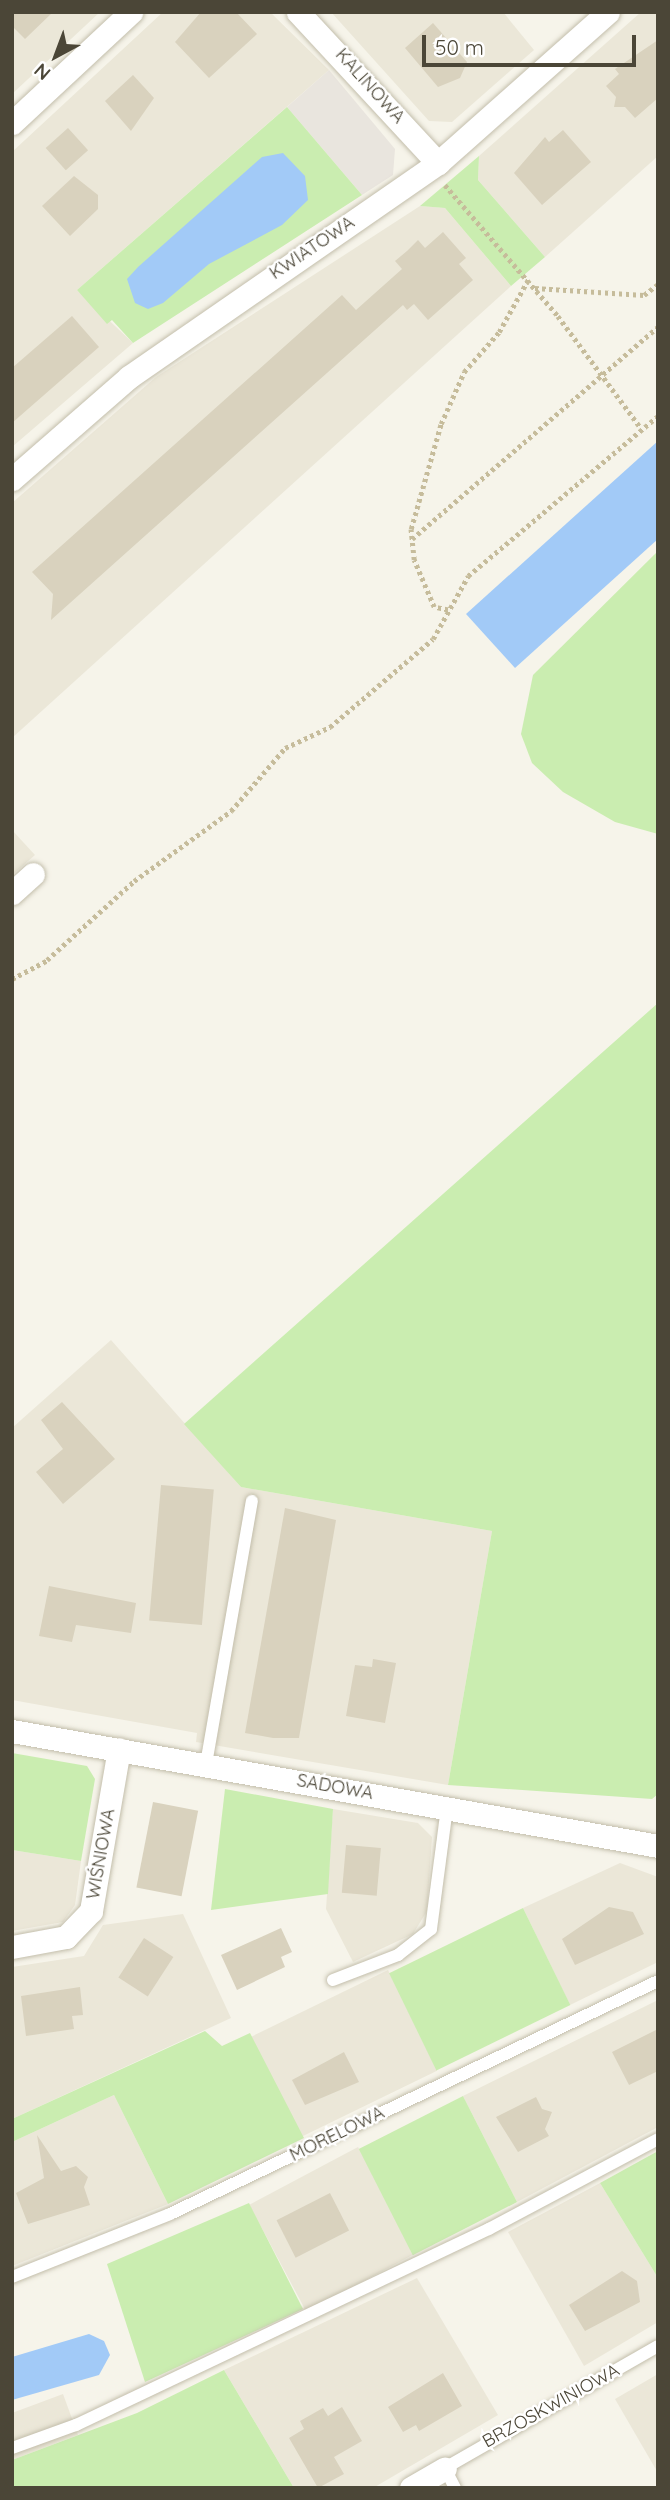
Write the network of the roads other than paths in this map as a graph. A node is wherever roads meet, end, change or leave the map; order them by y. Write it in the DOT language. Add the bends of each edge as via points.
graph roads {
  1 [pos="131,12"];
  2 [pos="298,12"];
  3 [pos="608,12"];
  4 [pos="12,123"];
  5 [pos="438,163"];
  6 [pos="12,479"];
  7 [pos="33,874"];
  8 [pos="12,893"];
  9 [pos="252,1501"];
  10 [pos="12,1731"];
  11 [pos="119,1749"];
  12 [pos="206,1764"];
  13 [pos="447,1807"];
  14 [pos="658,1846"];
  15 [pos="12,1947"];
  16 [pos="333,1980"];
  17 [pos="658,1981"];
  18 [pos="658,2139"];
  19 [pos="12,2277"];
  20 [pos="658,2346"];
  21 [pos="12,2448"];
  22 [pos="450,2478"];
  23 [pos="411,2488"];
  1 -- 4 [label="street"];
  2 -- 5 [label="street, KALINOWA"];
  3 -- 5 [label="street, KWIATOWA"];
  5 -- 6 [label="street, KWIATOWA" via="129,377"];
  7 -- 8 [label="street"];
  9 -- 12 [label="lane"];
  10 -- 11 [label="street, SADOWA"];
  11 -- 12 [label="street, SADOWA"];
  11 -- 15 [label="street, WIŚNIOWA" via="91,1911 66,1937"];
  12 -- 13 [label="street, SADOWA"];
  13 -- 14 [label="street, SADOWA"];
  13 -- 16 [label="lane" via="431,1929 398,1955"];
  17 -- 19 [label="lane, MORELOWA" via="170,2214"];
  18 -- 21 [label="lane" via="489,2229 76,2425"];
  20 -- 22 [label="lane, BRZOSKWINIOWA"];
  22 -- 23 [label="street, BRZOSKWINIOWA"];
}
